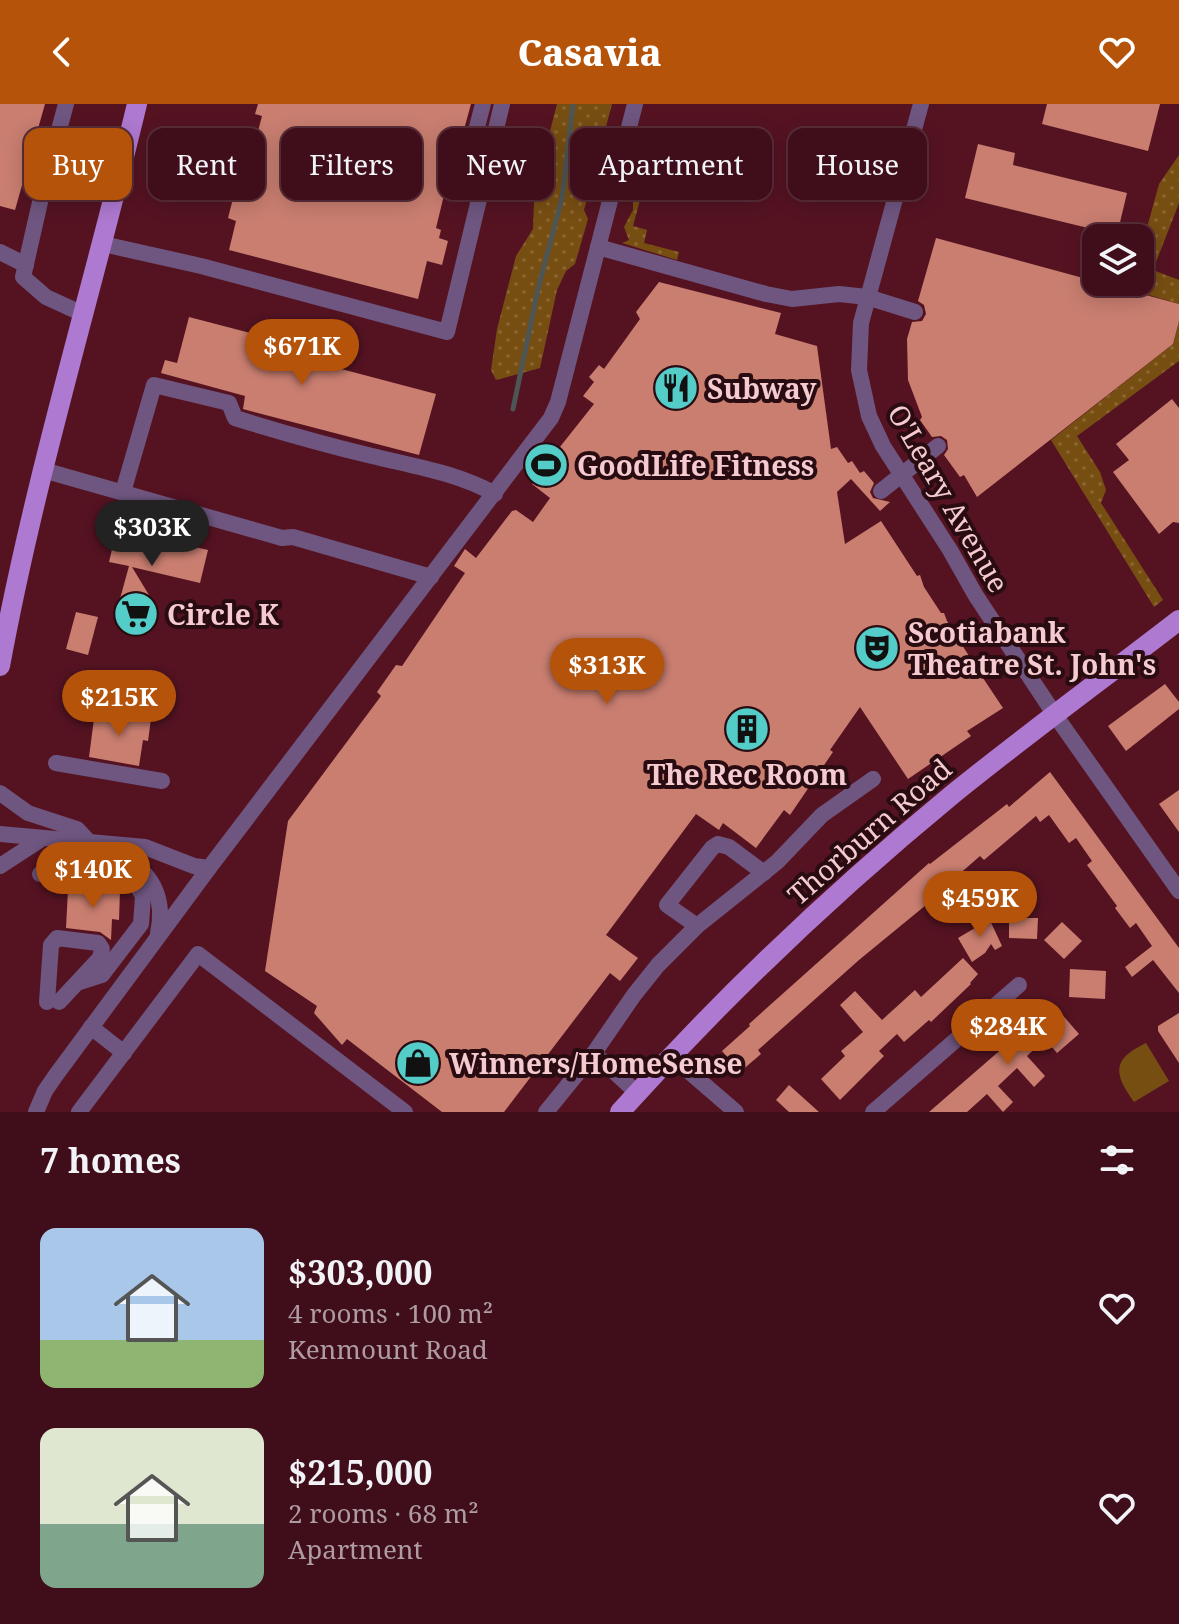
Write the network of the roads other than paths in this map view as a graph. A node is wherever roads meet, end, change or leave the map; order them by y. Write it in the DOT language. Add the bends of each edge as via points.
graph roads {
  1 [pos="66,104"];
  2 [pos="137,104"];
  3 [pos="483,104"];
  4 [pos="502,104"];
  5 [pos="635,104"];
  6 [pos="921,104"];
  7 [pos="477,128"];
  8 [pos="103,244"];
  9 [pos="598,247"];
  10 [pos="0,252"];
  11 [pos="26,265"];
  12 [pos="867,297"];
  13 [pos="915,312"];
  14 [pos="83,314"];
  15 [pos="938,446"];
  16 [pos="43,470"];
  17 [pos="881,491"];
  18 [pos="123,492"];
  19 [pos="495,494"];
  20 [pos="431,577"];
  21 [pos="1179,620"];
  22 [pos="0,666"];
  23 [pos="1055,715"];
  24 [pos="56,763"];
  25 [pos="873,779"];
  26 [pos="162,781"];
  27 [pos="0,793"];
  28 [pos="0,834"];
  29 [pos="43,838"];
  30 [pos="90,843"];
  31 [pos="123,846"];
  32 [pos="0,866"];
  33 [pos="209,868"];
  34 [pos="764,873"];
  35 [pos="40,874"];
  36 [pos="1177,883"];
  37 [pos="697,926"];
  38 [pos="157,938"];
  39 [pos="77,983"];
  40 [pos="1019,985"];
  41 [pos="91,1027"];
  42 [pos="124,1053"];
  43 [pos="594,1053"];
  44 [pos="671,1056"];
  45 [pos="637,1093"];
  46 [pos="36,1112"];
  47 [pos="79,1112"];
  48 [pos="405,1112"];
  49 [pos="546,1112"];
  50 [pos="620,1112"];
  51 [pos="736,1112"];
  52 [pos="873,1112"];
  1 -- 11 [label="street"];
  2 -- 8 [label="main road"];
  3 -- 7 [label="street"];
  4 -- 8 [label="street" via="447,332"];
  5 -- 9 [label="street"];
  6 -- 12 [label="street, O'Leary Avenue"];
  8 -- 14 [label="main road"];
  9 -- 12 [label="street" via="792,299"];
  9 -- 19 [label="street" via="558,402"];
  10 -- 11 [label="street"];
  11 -- 14 [label="street" via="23,277 46,297"];
  12 -- 13 [label="street"];
  12 -- 23 [label="street, O'Leary Avenue" via="858,354 864,401 875,431"];
  14 -- 16 [label="main road"];
  15 -- 17 [label="street, bridge"];
  16 -- 18 [label="street"];
  16 -- 22 [label="main road"];
  18 -- 19 [label="street" via="154,385 229,403 235,418 476,484"];
  18 -- 20 [label="street"];
  19 -- 20 [label="street"];
  20 -- 33 [label="street"];
  21 -- 23 [label="main road, Thorburn Road"];
  23 -- 36 [label="street, O'Leary Avenue"];
  23 -- 44 [label="main road, Thorburn Road" via="830,899"];
  24 -- 26 [label="street"];
  25 -- 34 [label="street" via="822,815"];
  27 -- 30 [label="street" via="28,813 77,829"];
  28 -- 29 [label="street"];
  29 -- 30 [label="street"];
  29 -- 32 [label="street"];
  30 -- 31 [label="street"];
  31 -- 33 [label="street" via="145,847"];
  31 -- 38 [label="street" via="126,859 141,868 158,897 162,915"];
  33 -- 38 [label="street"];
  34 -- 37 [label="street"];
  34 -- 37 [label="street" via="729,847 712,848 667,905"];
  35 -- 39 [label="street" via="124,879 136,884 143,896 141,924 102,975"];
  37 -- 43 [label="street" via="658,965"];
  38 -- 41 [label="street"];
  39 -- 39 [label="street" via="102,949 98,943 57,938 51,945 53,1002"];
  40 -- 52 [label="street"];
  41 -- 42 [label="street"];
  41 -- 46 [label="street"];
  42 -- 47 [label="street"];
  42 -- 48 [label="street" via="198,954"];
  43 -- 45 [label="street"];
  43 -- 49 [label="street"];
  44 -- 45 [label="main road, Thorburn Road"];
  44 -- 51 [label="street"];
  45 -- 50 [label="main road, Thorburn Road"];
}
